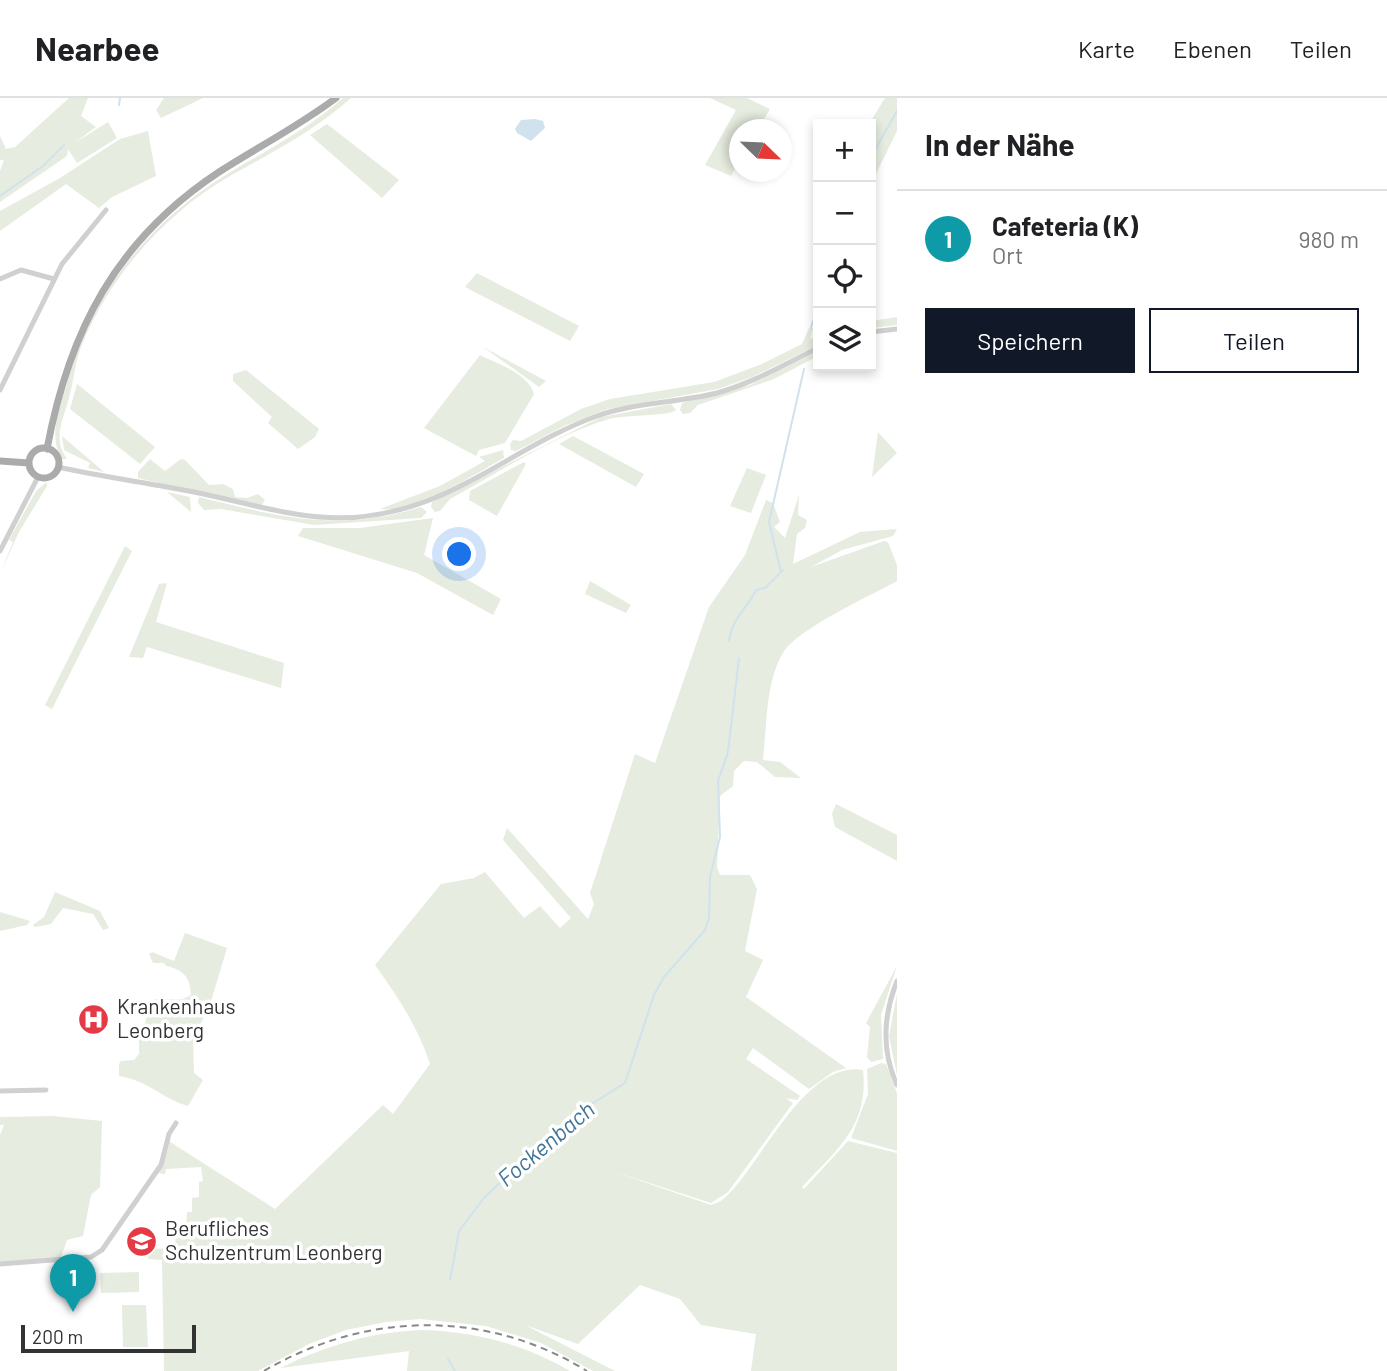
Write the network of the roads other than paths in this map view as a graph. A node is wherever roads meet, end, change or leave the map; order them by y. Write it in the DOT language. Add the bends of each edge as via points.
graph roads {
  1 [pos="336,98"];
  2 [pos="106,210"];
  3 [pos="0,279"];
  4 [pos="54,279"];
  5 [pos="897,329"];
  6 [pos="876,331"];
  7 [pos="813,350"];
  8 [pos="0,390"];
  9 [pos="47,449"];
  10 [pos="0,461"];
  11 [pos="29,463"];
  12 [pos="58,467"];
  13 [pos="38,477"];
  14 [pos="0,551"];
  15 [pos="897,981"];
  16 [pos="897,1085"];
  17 [pos="46,1090"];
  18 [pos="0,1091"];
  19 [pos="176,1122"];
  20 [pos="0,1264"];
  1 -- 9 [label="main road" via="218,173 137,242 100,293 80,331 61,384"];
  2 -- 4 [label="street" via="79,239"];
  3 -- 4 [label="street" via="21,270"];
  4 -- 8 [label="street"];
  5 -- 6 [label="street"];
  7 -- 12 [label="street" via="720,392 622,409 577,423 446,492 369,516 305,518"];
  9 -- 11 [label="main road" via="36,451"];
  9 -- 12 [label="main road" via="57,456"];
  10 -- 11 [label="main road"];
  11 -- 13 [label="main road"];
  12 -- 13 [label="main road" via="50,477"];
  13 -- 14 [label="street"];
  15 -- 16 [label="street" via="885,1028 888,1060"];
  17 -- 18 [label="street"];
  19 -- 20 [label="street" via="161,1165 102,1250 91,1258"];
}
